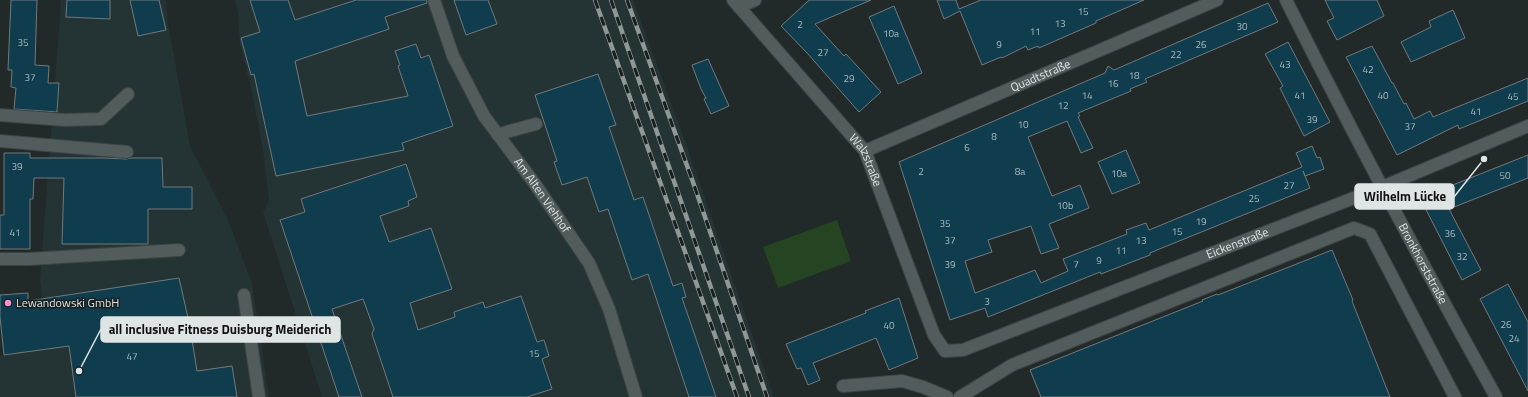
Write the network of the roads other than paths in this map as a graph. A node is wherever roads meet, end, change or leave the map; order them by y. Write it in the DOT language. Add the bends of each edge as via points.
graph roads {
  1 [pos="434,0"];
  2 [pos="755,0"];
  3 [pos="1217,0"];
  4 [pos="1286,0"];
  5 [pos="736,3"];
  6 [pos="128,94"];
  7 [pos="0,115"];
  8 [pos="536,124"];
  9 [pos="1528,126"];
  10 [pos="498,135"];
  11 [pos="0,141"];
  12 [pos="865,150"];
  13 [pos="127,152"];
  14 [pos="1382,186"];
  15 [pos="179,250"];
  16 [pos="0,259"];
  17 [pos="244,295"];
  18 [pos="945,351"];
  19 [pos="843,386"];
  20 [pos="259,397"];
  21 [pos="636,397"];
  22 [pos="947,397"];
  23 [pos="960,397"];
  24 [pos="1455,397"];
  25 [pos="1496,397"];
  1 -- 10 [label="street, Am Alten Viehhof" via="453,56 484,116"];
  2 -- 5 [label="street"];
  3 -- 12 [label="street, Quadtstraße"];
  4 -- 14 [label="street, Bronkhorststraße"];
  5 -- 12 [label="street, Walzstraße"];
  6 -- 7 [label="street" via="101,119 65,120"];
  8 -- 10 [label="street"];
  9 -- 14 [label="street, Eickenstraße"];
  10 -- 21 [label="street, Am Alten Viehhof" via="589,263 609,309"];
  11 -- 13 [label="street"];
  12 -- 18 [label="street, Walzstraße" via="934,335"];
  14 -- 18 [label="street, Eickenstraße" via="963,350"];
  14 -- 25 [label="street, Bronkhorststraße" via="1445,307"];
  15 -- 16 [label="street"];
  17 -- 20 [label="street"];
  19 -- 22 [label="street" via="902,381"];
  23 -- 24 [label="street" via="1012,365 1354,228 1370,234"];
}
